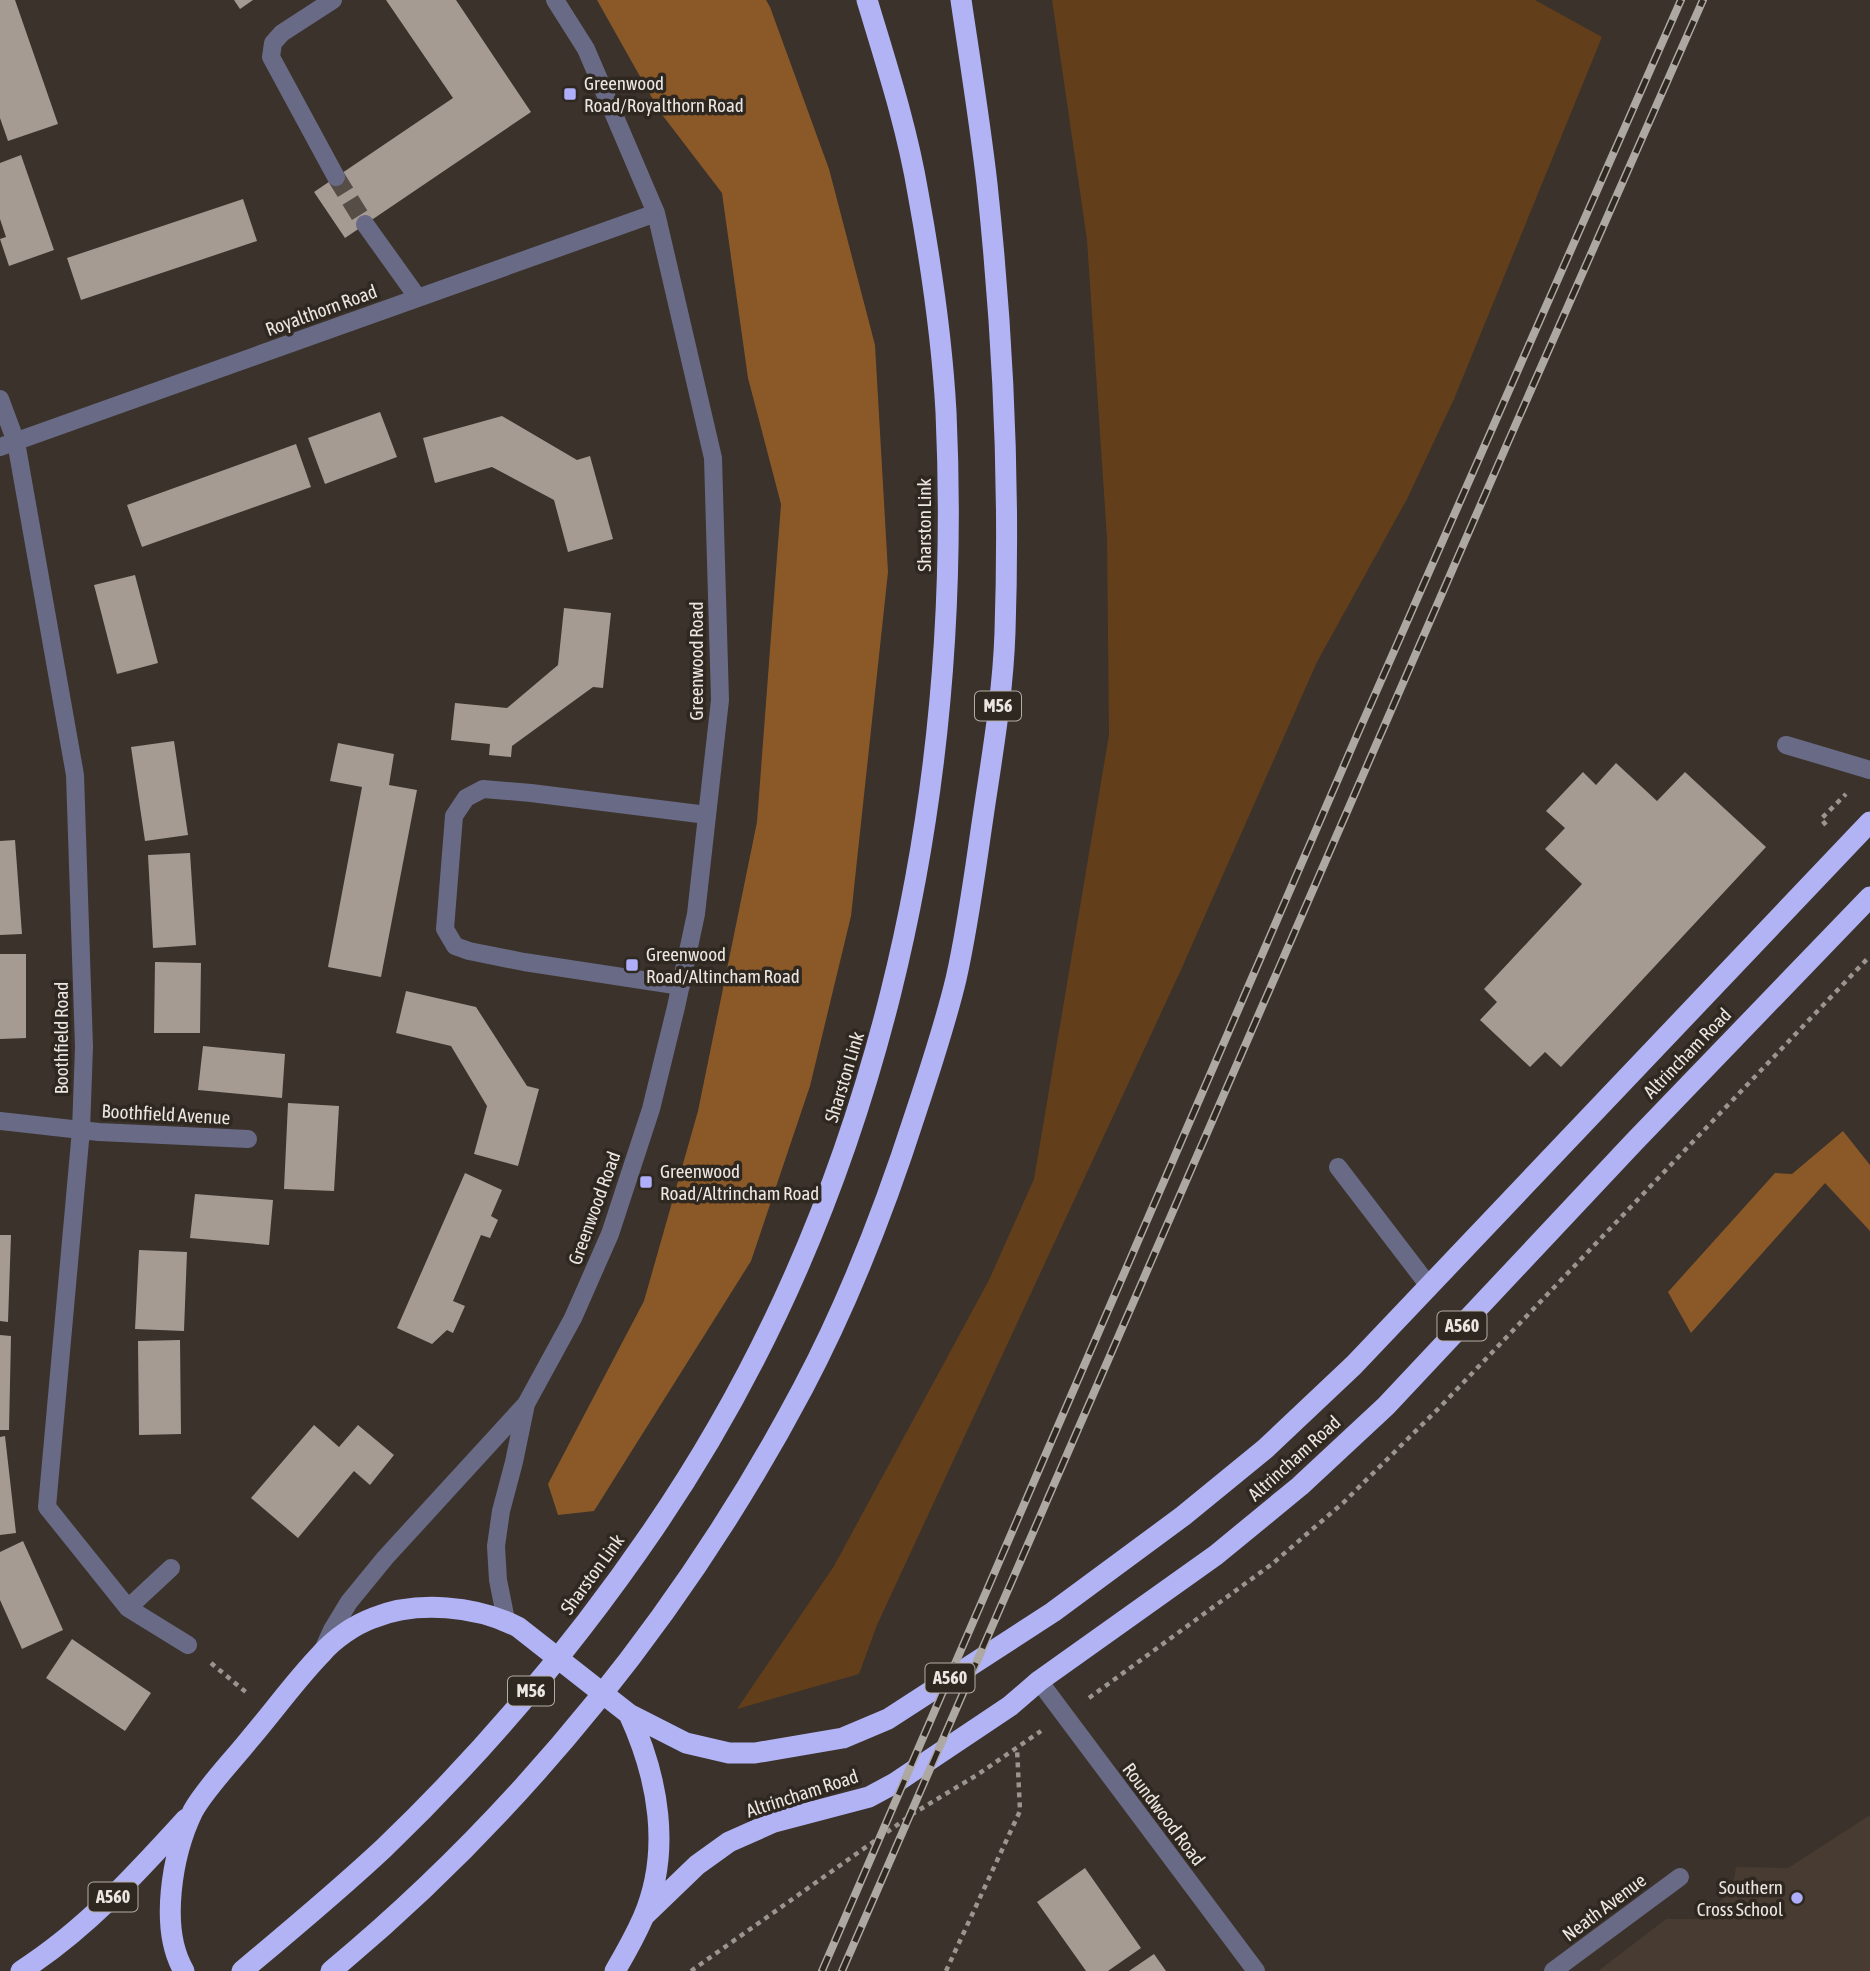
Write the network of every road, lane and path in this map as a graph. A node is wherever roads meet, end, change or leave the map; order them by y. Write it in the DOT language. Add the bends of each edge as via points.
graph roads {
  1 [pos="333,0"];
  2 [pos="555,0"];
  3 [pos="867,0"];
  4 [pos="961,0"];
  5 [pos="336,177"];
  6 [pos="656,213"];
  7 [pos="365,224"];
  8 [pos="418,298"];
  9 [pos="0,399"];
  10 [pos="8,445"];
  11 [pos="1786,745"];
  12 [pos="1870,769"];
  13 [pos="1850,790"];
  14 [pos="707,815"];
  15 [pos="1821,819"];
  16 [pos="1870,822"];
  17 [pos="1870,897"];
  18 [pos="681,986"];
  19 [pos="0,1121"];
  20 [pos="81,1130"];
  21 [pos="248,1139"];
  22 [pos="1338,1167"];
  23 [pos="1429,1286"];
  24 [pos="526,1404"];
  25 [pos="171,1568"];
  26 [pos="128,1608"];
  27 [pos="512,1624"];
  28 [pos="188,1645"];
  29 [pos="321,1653"];
  30 [pos="1039,1681"];
  31 [pos="272,1713"];
  32 [pos="629,1714"];
  33 [pos="194,1810"];
  34 [pos="1679,1877"];
  35 [pos="644,1916"];
  36 [pos="21,1971"];
  37 [pos="184,1971"];
  38 [pos="242,1971"];
  39 [pos="331,1971"];
  40 [pos="615,1971"];
  41 [pos="691,1971"];
  42 [pos="946,1971"];
  43 [pos="1256,1971"];
  44 [pos="1553,1971"];
  1 -- 5 [label="street" via="282,33 273,43 271,57"];
  2 -- 6 [label="street, Greenwood Road" via="586,49"];
  3 -- 38 [label="highway, Sharston Link / M56" via="917,188 946,407 948,516 946,633 936,737 900,962 876,1054 800,1264 755,1357 657,1525 594,1613 481,1748 386,1845"];
  4 -- 39 [label="highway, M56" via="987,181 997,299 1006,517 1005,638 994,743 956,979 929,1074 890,1193 805,1384 710,1546 640,1647 523,1786 421,1891"];
  6 -- 8 [label="street, Royalthorn Road"];
  6 -- 14 [label="street, Greenwood Road" via="713,458 720,700"];
  7 -- 8 [label="street"];
  8 -- 10 [label="street, Royalthorn Road"];
  9 -- 10 [label="street, Boothfield Road"];
  10 -- 20 [label="street, Boothfield Road" via="75,775 84,1047"];
  11 -- 12 [label="street"];
  13 -- 15 [label="path"];
  14 -- 18 [label="street, Greenwood Road" via="696,914"];
  14 -- 18 [label="street" via="483,789 467,798 454,816 445,929 455,946 524,962"];
  16 -- 23 [label="highway, Altrincham Road / A560"];
  17 -- 30 [label="highway, Altrincham Road / A560" via="1376,1415 1216,1555"];
  18 -- 24 [label="street, Greenwood Road" via="651,1109 610,1234 573,1318"];
  19 -- 20 [label="street, Boothfield Avenue"];
  20 -- 21 [label="street, Boothfield Avenue"];
  20 -- 26 [label="street, Boothfield Road" via="47,1507"];
  22 -- 23 [label="street"];
  23 -- 32 [label="highway, Altrincham Road / A560" via="1265,1449 1183,1517 1053,1612 888,1718 843,1738 729,1753 686,1743"];
  24 -- 27 [label="street, Greenwood Road" via="496,1546 498,1580"];
  24 -- 29 [label="street, Greenwood Road" via="385,1558 349,1602"];
  25 -- 26 [label="street"];
  26 -- 28 [label="street, Boothfield Road"];
  27 -- 29 [label="highway, A560" via="484,1613 420,1608 373,1617"];
  27 -- 32 [label="highway, A560"];
  28 -- 31 [label="path"];
  29 -- 31 [label="highway, A560"];
  30 -- 35 [label="highway, Altrincham Road / A560" via="1010,1706 869,1797 774,1822 729,1842 697,1865"];
  30 -- 43 [label="street, Roundwood Road"];
  31 -- 33 [label="highway, A560"];
  32 -- 35 [label="highway, A560" via="652,1776 659,1813 657,1870"];
  33 -- 36 [label="highway, A560" via="77,1931"];
  33 -- 37 [label="highway, A560" via="181,1847 170,1914 172,1941"];
  34 -- 44 [label="street, Neath Avenue"];
  35 -- 40 [label="highway, A560"];
  41 -- 42 [label="path" via="914,1813 1017,1747 1020,1811"];
}
